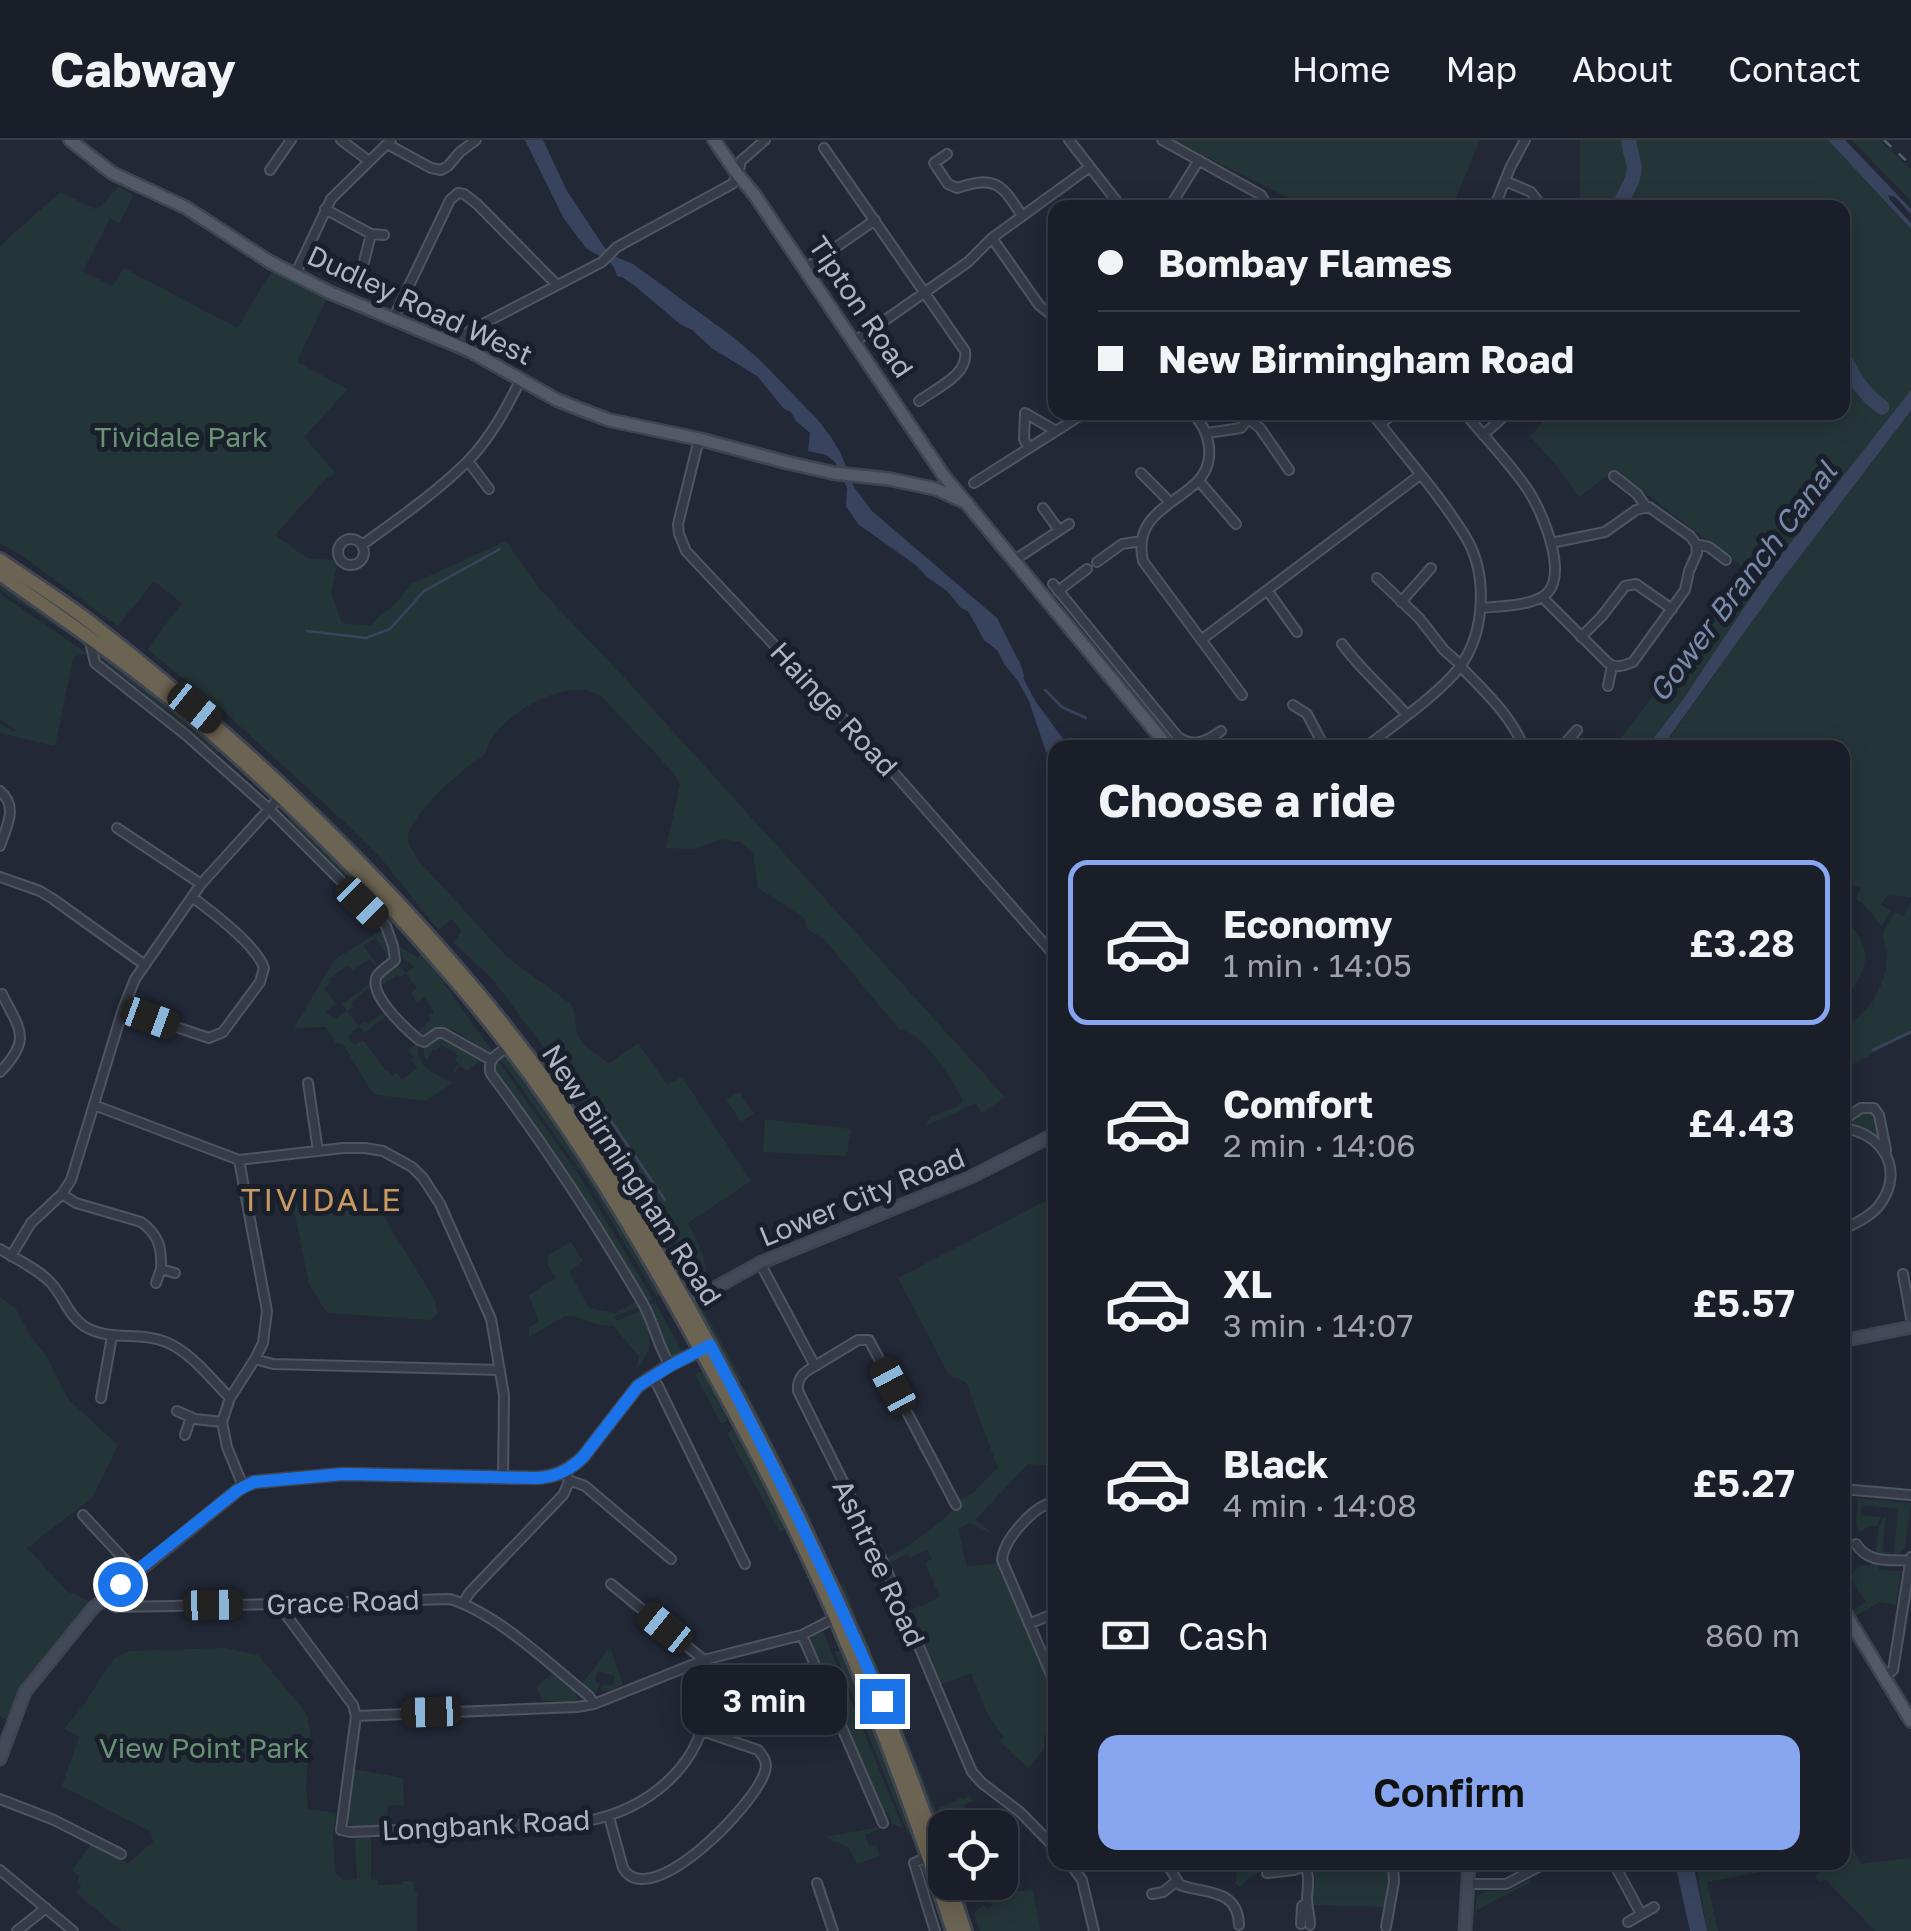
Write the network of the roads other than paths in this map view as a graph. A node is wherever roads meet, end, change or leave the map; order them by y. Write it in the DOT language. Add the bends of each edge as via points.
graph roads {
  1 [pos="70,140"];
  2 [pos="290,140"];
  3 [pos="340,140"];
  4 [pos="476,140"];
  5 [pos="714,140"];
  6 [pos="765,140"];
  7 [pos="1069,140"];
  8 [pos="1162,140"];
  9 [pos="1525,140"];
  10 [pos="389,142"];
  11 [pos="824,148"];
  12 [pos="947,154"];
  13 [pos="1199,160"];
  14 [pos="369,161"];
  15 [pos="1090,168"];
  16 [pos="270,170"];
  17 [pos="738,175"];
  18 [pos="1505,181"];
  19 [pos="1116,200"];
  20 [pos="1174,200"];
  21 [pos="1264,200"];
  22 [pos="1497,200"];
  23 [pos="1537,200"];
  24 [pos="325,209"];
  25 [pos="1022,216"];
  26 [pos="875,220"];
  27 [pos="371,234"];
  28 [pos="384,236"];
  29 [pos="992,238"];
  30 [pos="364,262"];
  31 [pos="812,264"];
  32 [pos="295,274"];
  33 [pos="557,285"];
  34 [pos="924,293"];
  35 [pos="1048,312"];
  36 [pos="393,319"];
  37 [pos="854,342"];
  38 [pos="464,348"];
  39 [pos="521,379"];
  40 [pos="919,401"];
  41 [pos="1073,420"];
  42 [pos="1198,420"];
  43 [pos="1248,420"];
  44 [pos="1254,420"];
  45 [pos="1377,420"];
  46 [pos="1385,420"];
  47 [pos="1471,420"];
  48 [pos="1500,420"];
  49 [pos="1380,424"];
  50 [pos="1056,431"];
  51 [pos="1206,433"];
  52 [pos="1483,435"];
  53 [pos="698,440"];
  54 [pos="1029,448"];
  55 [pos="468,461"];
  56 [pos="1289,470"];
  57 [pos="1141,473"];
  58 [pos="1420,475"];
  59 [pos="944,476"];
  60 [pos="1614,476"];
  61 [pos="1199,480"];
  62 [pos="902,482"];
  63 [pos="974,483"];
  64 [pos="936,488"];
  65 [pos="489,489"];
  66 [pos="1170,502"];
  67 [pos="966,503"];
  68 [pos="1646,507"];
  69 [pos="1043,508"];
  70 [pos="1069,524"];
  71 [pos="1236,524"];
  72 [pos="988,527"];
  73 [pos="1059,530"];
  74 [pos="1142,542"];
  75 [pos="1551,543"];
  76 [pos="362,544"];
  77 [pos="1696,544"];
  78 [pos="0,560"];
  79 [pos="1726,560"];
  80 [pos="1013,561"];
  81 [pos="1097,562"];
  82 [pos="1431,568"];
  83 [pos="1087,569"];
  84 [pos="0,574"];
  85 [pos="1377,578"];
  86 [pos="1267,590"];
  87 [pos="1542,597"];
  88 [pos="1402,602"];
  89 [pos="1482,608"];
  90 [pos="1672,609"];
  91 [pos="1297,632"];
  92 [pos="88,636"];
  93 [pos="1582,637"];
  94 [pos="1201,640"];
  95 [pos="1342,644"];
  96 [pos="1103,658"];
  97 [pos="1461,666"];
  98 [pos="1612,666"];
  99 [pos="1608,686"];
  100 [pos="1242,695"];
  101 [pos="1293,705"];
  102 [pos="1406,714"];
  103 [pos="1577,730"];
  104 [pos="1221,732"];
  105 [pos="1167,738"];
  106 [pos="1206,740"];
  107 [pos="1321,740"];
  108 [pos="1375,740"];
  109 [pos="1520,740"];
  110 [pos="1568,740"];
  111 [pos="0,791"];
  112 [pos="284,793"];
  113 [pos="269,809"];
  114 [pos="117,828"];
  115 [pos="0,846"];
  116 [pos="0,877"];
  117 [pos="201,884"];
  118 [pos="192,897"];
  119 [pos="1048,948"];
  120 [pos="145,965"];
  121 [pos="1,991"];
  122 [pos="123,1008"];
  123 [pos="508,1047"];
  124 [pos="491,1060"];
  125 [pos="0,1072"];
  126 [pos="308,1083"];
  127 [pos="94,1105"];
  128 [pos="1850,1117"];
  129 [pos="1850,1127"];
  130 [pos="1048,1138"];
  131 [pos="318,1150"];
  132 [pos="1888,1159"];
  133 [pos="240,1160"];
  134 [pos="62,1194"];
  135 [pos="1850,1226"];
  136 [pos="0,1249"];
  137 [pos="11,1256"];
  138 [pos="760,1263"];
  139 [pos="161,1269"];
  140 [pos="175,1273"];
  141 [pos="1903,1274"];
  142 [pos="156,1283"];
  143 [pos="1908,1286"];
  144 [pos="682,1306"];
  145 [pos="1911,1318"];
  146 [pos="1911,1327"];
  147 [pos="112,1336"];
  148 [pos="1850,1339"];
  149 [pos="705,1348"];
  150 [pos="255,1359"];
  151 [pos="670,1366"];
  152 [pos="815,1366"];
  153 [pos="500,1370"];
  154 [pos="90,1375"];
  155 [pos="104,1377"];
  156 [pos="652,1377"];
  157 [pos="101,1398"];
  158 [pos="230,1398"];
  159 [pos="177,1411"];
  160 [pos="191,1417"];
  161 [pos="222,1422"];
  162 [pos="185,1435"];
  163 [pos="568,1476"];
  164 [pos="504,1477"];
  165 [pos="243,1486"];
  166 [pos="1850,1490"];
  167 [pos="1911,1495"];
  168 [pos="1048,1504"];
  169 [pos="956,1505"];
  170 [pos="84,1515"];
  171 [pos="1856,1544"];
  172 [pos="671,1559"];
  173 [pos="1911,1559"];
  174 [pos="745,1564"];
  175 [pos="135,1571"];
  176 [pos="611,1584"];
  177 [pos="104,1599"];
  178 [pos="463,1603"];
  179 [pos="278,1604"];
  180 [pos="841,1616"];
  181 [pos="1048,1616"];
  182 [pos="1850,1621"];
  183 [pos="1028,1624"];
  184 [pos="802,1635"];
  185 [pos="704,1660"];
  186 [pos="1048,1668"];
  187 [pos="1884,1677"];
  188 [pos="594,1704"];
  189 [pos="356,1716"];
  190 [pos="1911,1721"];
  191 [pos="702,1731"];
  192 [pos="0,1759"];
  193 [pos="0,1799"];
  194 [pos="608,1817"];
  195 [pos="928,1822"];
  196 [pos="882,1824"];
  197 [pos="1048,1841"];
  198 [pos="928,1853"];
  199 [pos="121,1854"];
  200 [pos="928,1856"];
  201 [pos="0,1870"];
  202 [pos="1078,1870"];
  203 [pos="1170,1870"];
  204 [pos="1294,1870"];
  205 [pos="1309,1870"];
  206 [pos="1393,1870"];
  207 [pos="1469,1870"];
  208 [pos="1533,1870"];
  209 [pos="1617,1870"];
  210 [pos="1268,1873"];
  211 [pos="1176,1881"];
  212 [pos="817,1883"];
  213 [pos="1469,1884"];
  214 [pos="1152,1894"];
  215 [pos="943,1900"];
  216 [pos="955,1900"];
  217 [pos="1654,1907"];
  218 [pos="46,1908"];
  219 [pos="1641,1914"];
  220 [pos="1628,1922"];
  221 [pos="1240,1925"];
  222 [pos="1305,1925"];
  223 [pos="1386,1927"];
  224 [pos="16,1931"];
  225 [pos="73,1931"];
  226 [pos="833,1931"];
  227 [pos="935,1931"];
  228 [pos="953,1931"];
  229 [pos="965,1931"];
  230 [pos="1094,1931"];
  231 [pos="1465,1931"];
  1 -- 32 [label="main road, Dudley Road West" via="112,172"];
  2 -- 16 [label="street"];
  3 -- 14 [label="street"];
  4 -- 10 [label="street" via="440,170"];
  5 -- 17 [label="main road, Tipton Road"];
  6 -- 17 [label="street" via="742,161"];
  7 -- 15 [label="street"];
  8 -- 13 [label="street"];
  9 -- 18 [label="street"];
  10 -- 14 [label="street"];
  11 -- 26 [label="street"];
  12 -- 25 [label="street" via="934,163 948,184 996,184"];
  13 -- 20 [label="street"];
  13 -- 21 [label="street"];
  14 -- 24 [label="street"];
  15 -- 19 [label="street"];
  15 -- 25 [label="street"];
  17 -- 33 [label="street"];
  17 -- 37 [label="main road, Tipton Road"];
  18 -- 22 [label="street"];
  18 -- 23 [label="street"];
  24 -- 27 [label="street"];
  24 -- 32 [label="street"];
  25 -- 29 [label="street"];
  26 -- 31 [label="street"];
  26 -- 34 [label="street"];
  27 -- 28 [label="street"];
  27 -- 30 [label="street"];
  29 -- 34 [label="street"];
  29 -- 35 [label="street"];
  32 -- 36 [label="main road, Dudley Road West"];
  33 -- 36 [label="street" via="458,192"];
  33 -- 38 [label="street" via="465,334"];
  34 -- 37 [label="street"];
  34 -- 40 [label="street" via="967,361"];
  36 -- 38 [label="main road, Dudley Road West"];
  37 -- 59 [label="main road, Tipton Road"];
  38 -- 39 [label="main road, Dudley Road West"];
  39 -- 53 [label="main road, Dudley Road West" via="610,420"];
  39 -- 55 [label="street"];
  41 -- 50 [label="street"];
  42 -- 51 [label="street"];
  43 -- 51 [label="street" via="1241,428"];
  44 -- 56 [label="street"];
  45 -- 49 [label="street"];
  46 -- 49 [label="street"];
  47 -- 52 [label="street"];
  48 -- 52 [label="street"];
  49 -- 58 [label="street"];
  50 -- 54 [label="street"];
  50 -- 54 [label="street" via="1023,408"];
  51 -- 61 [label="street" via="1210,450"];
  52 -- 75 [label="street" via="1527,488"];
  53 -- 62 [label="main road, Dudley Road West"];
  53 -- 119 [label="street, Hainge Road" via="678,524 686,551"];
  54 -- 63 [label="street"];
  55 -- 65 [label="street"];
  55 -- 76 [label="street"];
  57 -- 66 [label="street"];
  58 -- 86 [label="street"];
  58 -- 89 [label="street" via="1466,538"];
  59 -- 64 [label="main road"];
  59 -- 67 [label="main road, Tipton Road"];
  60 -- 68 [label="street"];
  61 -- 66 [label="street"];
  61 -- 71 [label="street"];
  62 -- 64 [label="main road"];
  62 -- 72 [label="main road"];
  64 -- 67 [label="main road"];
  66 -- 74 [label="street" via="1149,522"];
  67 -- 72 [label="main road, Tipton Road"];
  68 -- 75 [label="street" via="1605,532"];
  68 -- 77 [label="street"];
  69 -- 73 [label="street"];
  70 -- 73 [label="street"];
  72 -- 80 [label="main road, Tipton Road"];
  73 -- 80 [label="street"];
  74 -- 81 [label="street" via="1122,544"];
  74 -- 94 [label="street" via="1143,561"];
  75 -- 87 [label="street" via="1556,572"];
  77 -- 79 [label="street"];
  77 -- 90 [label="street" via="1686,590"];
  78 -- 112 [label="highway, New Birmingham Road" via="93,624 220,729"];
  80 -- 96 [label="main road, Tipton Road"];
  82 -- 88 [label="street"];
  83 -- 96 [label="street" via="1055,587"];
  84 -- 92 [label="highway, New Birmingham Road"];
  85 -- 88 [label="street"];
  86 -- 91 [label="street"];
  86 -- 94 [label="street"];
  87 -- 89 [label="street"];
  87 -- 93 [label="street"];
  88 -- 97 [label="street"];
  89 -- 97 [label="street"];
  90 -- 93 [label="street" via="1630,584"];
  90 -- 98 [label="street" via="1633,662"];
  92 -- 112 [label="highway, New Birmingham Road"];
  92 -- 113 [label="street, New Birmingham Road" via="95,663"];
  93 -- 98 [label="street"];
  94 -- 100 [label="street"];
  95 -- 102 [label="street"];
  96 -- 105 [label="main road, Tipton Road"];
  97 -- 102 [label="street"];
  97 -- 109 [label="street" via="1503,710"];
  98 -- 99 [label="street"];
  101 -- 107 [label="street"];
  102 -- 108 [label="street"];
  103 -- 110 [label="street"];
  104 -- 106 [label="street"];
  111 -- 115 [label="street" via="11,813"];
  112 -- 113 [label="street"];
  112 -- 123 [label="highway, New Birmingham Road"];
  112 -- 144 [label="highway, New Birmingham Road" via="378,880 513,1038 644,1229"];
  113 -- 117 [label="street"];
  113 -- 124 [label="street, New Birmingham Road" via="386,926 395,960 376,985 392,1015 419,1040 443,1033"];
  114 -- 117 [label="street"];
  116 -- 120 [label="street" via="53,899"];
  117 -- 118 [label="street"];
  118 -- 120 [label="street"];
  118 -- 122 [label="street" via="256,953 264,968 260,982 223,1032 209,1038"];
  120 -- 122 [label="street"];
  121 -- 125 [label="street" via="20,1042"];
  122 -- 127 [label="street"];
  123 -- 124 [label="street, New Birmingham Road"];
  123 -- 144 [label="highway, New Birmingham Road"];
  124 -- 151 [label="street, New Birmingham Road" via="491,1074 646,1308"];
  126 -- 131 [label="street"];
  127 -- 133 [label="street"];
  127 -- 134 [label="street"];
  128 -- 132 [label="street" via="1874,1108"];
  129 -- 132 [label="street" via="1868,1134"];
  130 -- 138 [label="street, Lower City Road" via="949,1187"];
  131 -- 133 [label="street"];
  131 -- 153 [label="street" via="383,1151 424,1178 484,1298"];
  132 -- 135 [label="street" via="1888,1191 1874,1212"];
  133 -- 150 [label="street" via="268,1311"];
  134 -- 137 [label="street" via="30,1223"];
  134 -- 139 [label="street" via="148,1227 160,1244"];
  136 -- 137 [label="street"];
  137 -- 147 [label="street" via="49,1280 75,1319"];
  138 -- 144 [label="street, Lower City Road"];
  138 -- 152 [label="street"];
  139 -- 140 [label="street"];
  139 -- 142 [label="street"];
  141 -- 143 [label="street"];
  143 -- 145 [label="street"];
  144 -- 149 [label="highway, New Birmingham Road"];
  146 -- 148 [label="street"];
  147 -- 155 [label="street"];
  147 -- 158 [label="street" via="166,1342"];
  149 -- 151 [label="street"];
  149 -- 180 [label="highway, New Birmingham Road" via="765,1448"];
  150 -- 153 [label="street"];
  150 -- 158 [label="street"];
  151 -- 156 [label="street"];
  152 -- 169 [label="street" via="869,1340"];
  152 -- 197 [label="street, Ashtree Road" via="798,1380 798,1391 885,1566 972,1772"];
  153 -- 164 [label="street"];
  154 -- 155 [label="street"];
  155 -- 157 [label="street"];
  156 -- 163 [label="street" via="634,1389"];
  156 -- 174 [label="street"];
  158 -- 161 [label="street"];
  159 -- 160 [label="street"];
  160 -- 161 [label="street"];
  160 -- 162 [label="street"];
  161 -- 165 [label="street"];
  163 -- 164 [label="street"];
  163 -- 172 [label="street"];
  163 -- 178 [label="street" via="563,1495"];
  164 -- 165 [label="street" via="343,1474"];
  165 -- 175 [label="street"];
  166 -- 167 [label="street"];
  168 -- 183 [label="street" via="1002,1553"];
  170 -- 175 [label="street"];
  171 -- 173 [label="street" via="1869,1558"];
  173 -- 187 [label="street" via="1893,1670"];
  175 -- 177 [label="street"];
  176 -- 185 [label="street"];
  177 -- 179 [label="street, Grace Road" via="114,1606"];
  177 -- 192 [label="street" via="26,1692"];
  178 -- 179 [label="street, Grace Road" via="450,1598"];
  178 -- 188 [label="street"];
  179 -- 189 [label="street"];
  180 -- 184 [label="street"];
  180 -- 195 [label="highway, New Birmingham Road"];
  180 -- 198 [label="highway, New Birmingham Road"];
  181 -- 183 [label="street"];
  182 -- 187 [label="main road"];
  183 -- 186 [label="street"];
  184 -- 185 [label="street"];
  184 -- 196 [label="street"];
  185 -- 188 [label="street"];
  185 -- 191 [label="street, Longbank Road"];
  187 -- 190 [label="main road"];
  188 -- 189 [label="street"];
  189 -- 194 [label="street, Longbank Road" via="341,1830"];
  191 -- 194 [label="street, Longbank Road" via="686,1760 650,1798"];
  191 -- 194 [label="street" via="758,1750 766,1765 723,1830 666,1872 637,1880 623,1868"];
  193 -- 199 [label="street"];
  200 -- 227 [label="street, New Birmingham Road" via="914,1862"];
  201 -- 218 [label="street"];
  202 -- 230 [label="street"];
  203 -- 211 [label="street"];
  204 -- 210 [label="street"];
  205 -- 222 [label="street"];
  206 -- 223 [label="street"];
  207 -- 213 [label="street"];
  208 -- 213 [label="street" via="1506,1884"];
  209 -- 219 [label="street"];
  211 -- 214 [label="street"];
  211 -- 221 [label="street" via="1228,1893"];
  212 -- 226 [label="street"];
  213 -- 231 [label="street"];
  215 -- 228 [label="highway, New Birmingham Road"];
  216 -- 229 [label="highway"];
  217 -- 219 [label="street"];
  218 -- 224 [label="street"];
  218 -- 225 [label="street"];
  219 -- 220 [label="street"];
}
